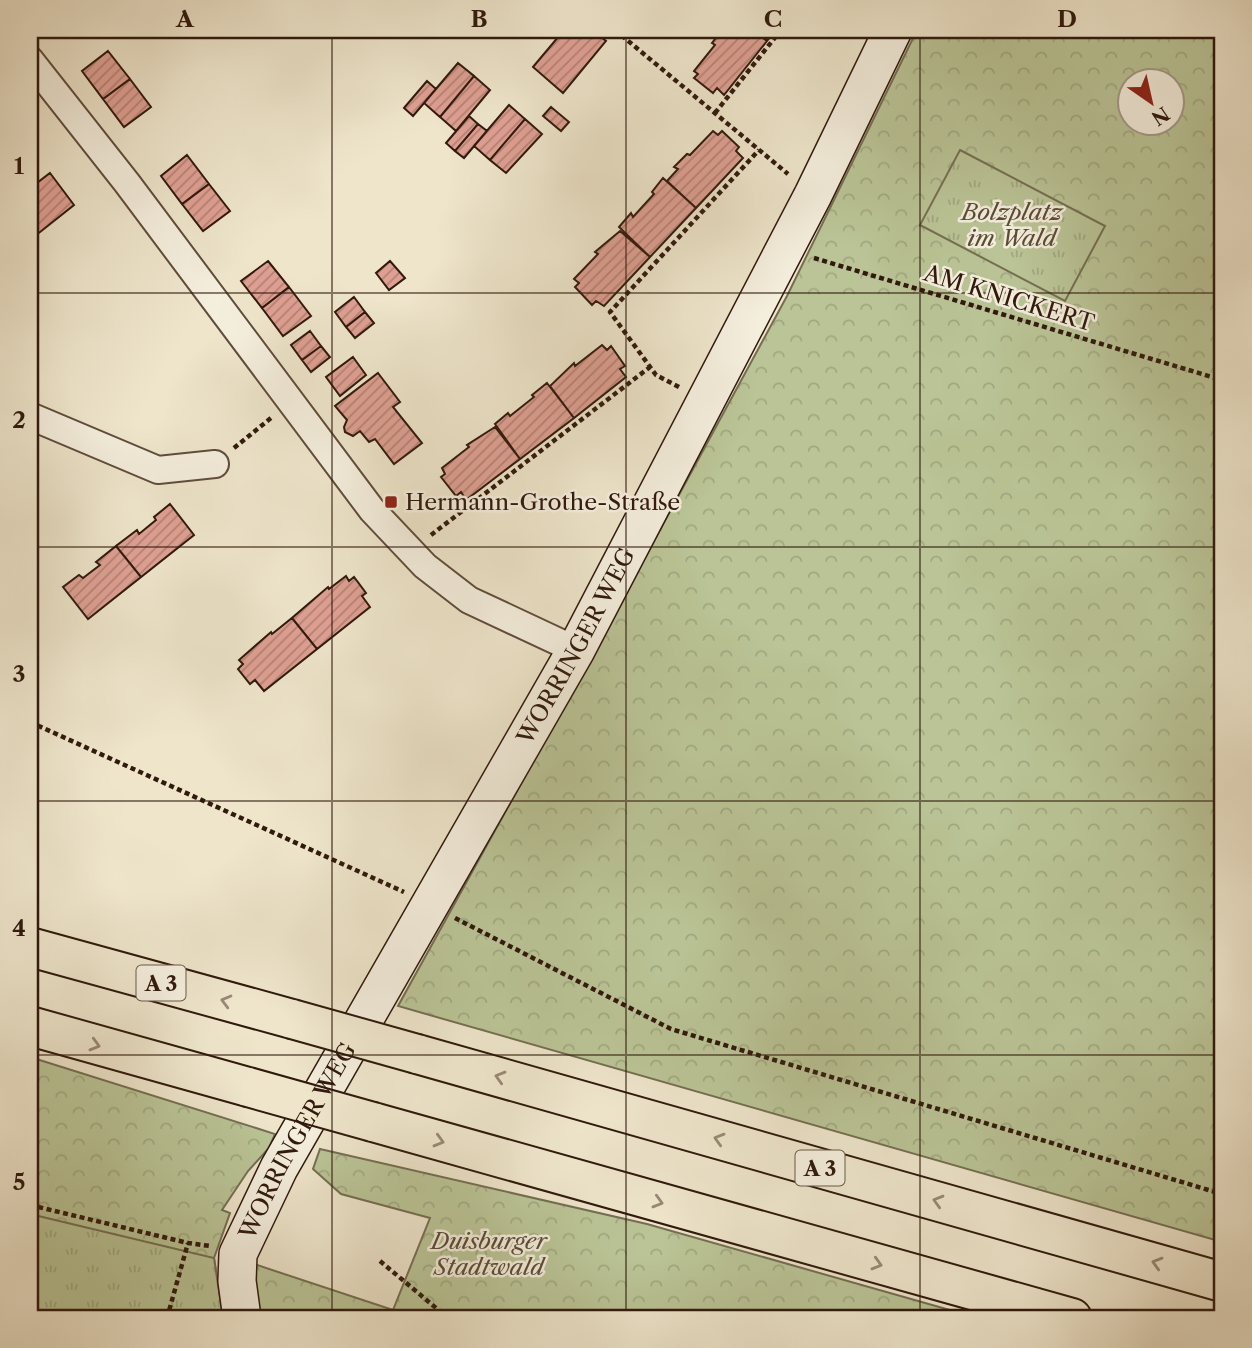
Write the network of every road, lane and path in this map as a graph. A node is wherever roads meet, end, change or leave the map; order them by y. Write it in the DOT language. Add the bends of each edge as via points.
graph roads {
  1 [pos="615,30"];
  2 [pos="781,30"];
  3 [pos="893,30"];
  4 [pos="30,62"];
  5 [pos="715,113"];
  6 [pos="759,150"];
  7 [pos="813,195"];
  8 [pos="785,249"];
  9 [pos="650,367"];
  10 [pos="1222,380"];
  11 [pos="705,400"];
  12 [pos="290,402"];
  13 [pos="30,416"];
  14 [pos="215,464"];
  15 [pos="410,552"];
  16 [pos="576,650"];
  17 [pos="30,722"];
  18 [pos="431,904"];
  19 [pos="30,947"];
  20 [pos="30,1026"];
  21 [pos="1222,1194"];
  22 [pos="30,1205"];
  23 [pos="188,1243"];
  24 [pos="238,1254"];
  25 [pos="380,1261"];
  26 [pos="1222,1282"];
  27 [pos="167,1318"];
  28 [pos="242,1318"];
  29 [pos="448,1318"];
  30 [pos="1072,1318"];
  1 -- 5 [label="path"];
  2 -- 5 [label="path"];
  3 -- 7 [label="street, WORRINGER WEG"];
  4 -- 12 [label="street" via="127,183"];
  5 -- 6 [label="path"];
  6 -- 7 [label="path"];
  6 -- 9 [label="path" via="610,312"];
  7 -- 8 [label="street, WORRINGER WEG"];
  8 -- 10 [label="path, AM KNICKERT"];
  8 -- 11 [label="street, WORRINGER WEG"];
  9 -- 11 [label="path" via="656,375"];
  9 -- 15 [label="path"];
  11 -- 16 [label="street, WORRINGER WEG"];
  12 -- 14 [label="path"];
  12 -- 15 [label="street"];
  13 -- 14 [label="street" via="158,470"];
  15 -- 16 [label="street" via="469,600"];
  16 -- 18 [label="street, WORRINGER WEG"];
  17 -- 18 [label="path"];
  18 -- 21 [label="path" via="671,1029"];
  18 -- 24 [label="street, WORRINGER WEG" via="279,1168"];
  26 -- 19 [label="highway, A 3, one-way, bridge"];
  20 -- 30 [label="highway, one-way, bridge"];
  22 -- 23 [label="path"];
  23 -- 24 [label="path"];
  23 -- 27 [label="path"];
  24 -- 28 [label="street"];
  25 -- 29 [label="path"];
}
